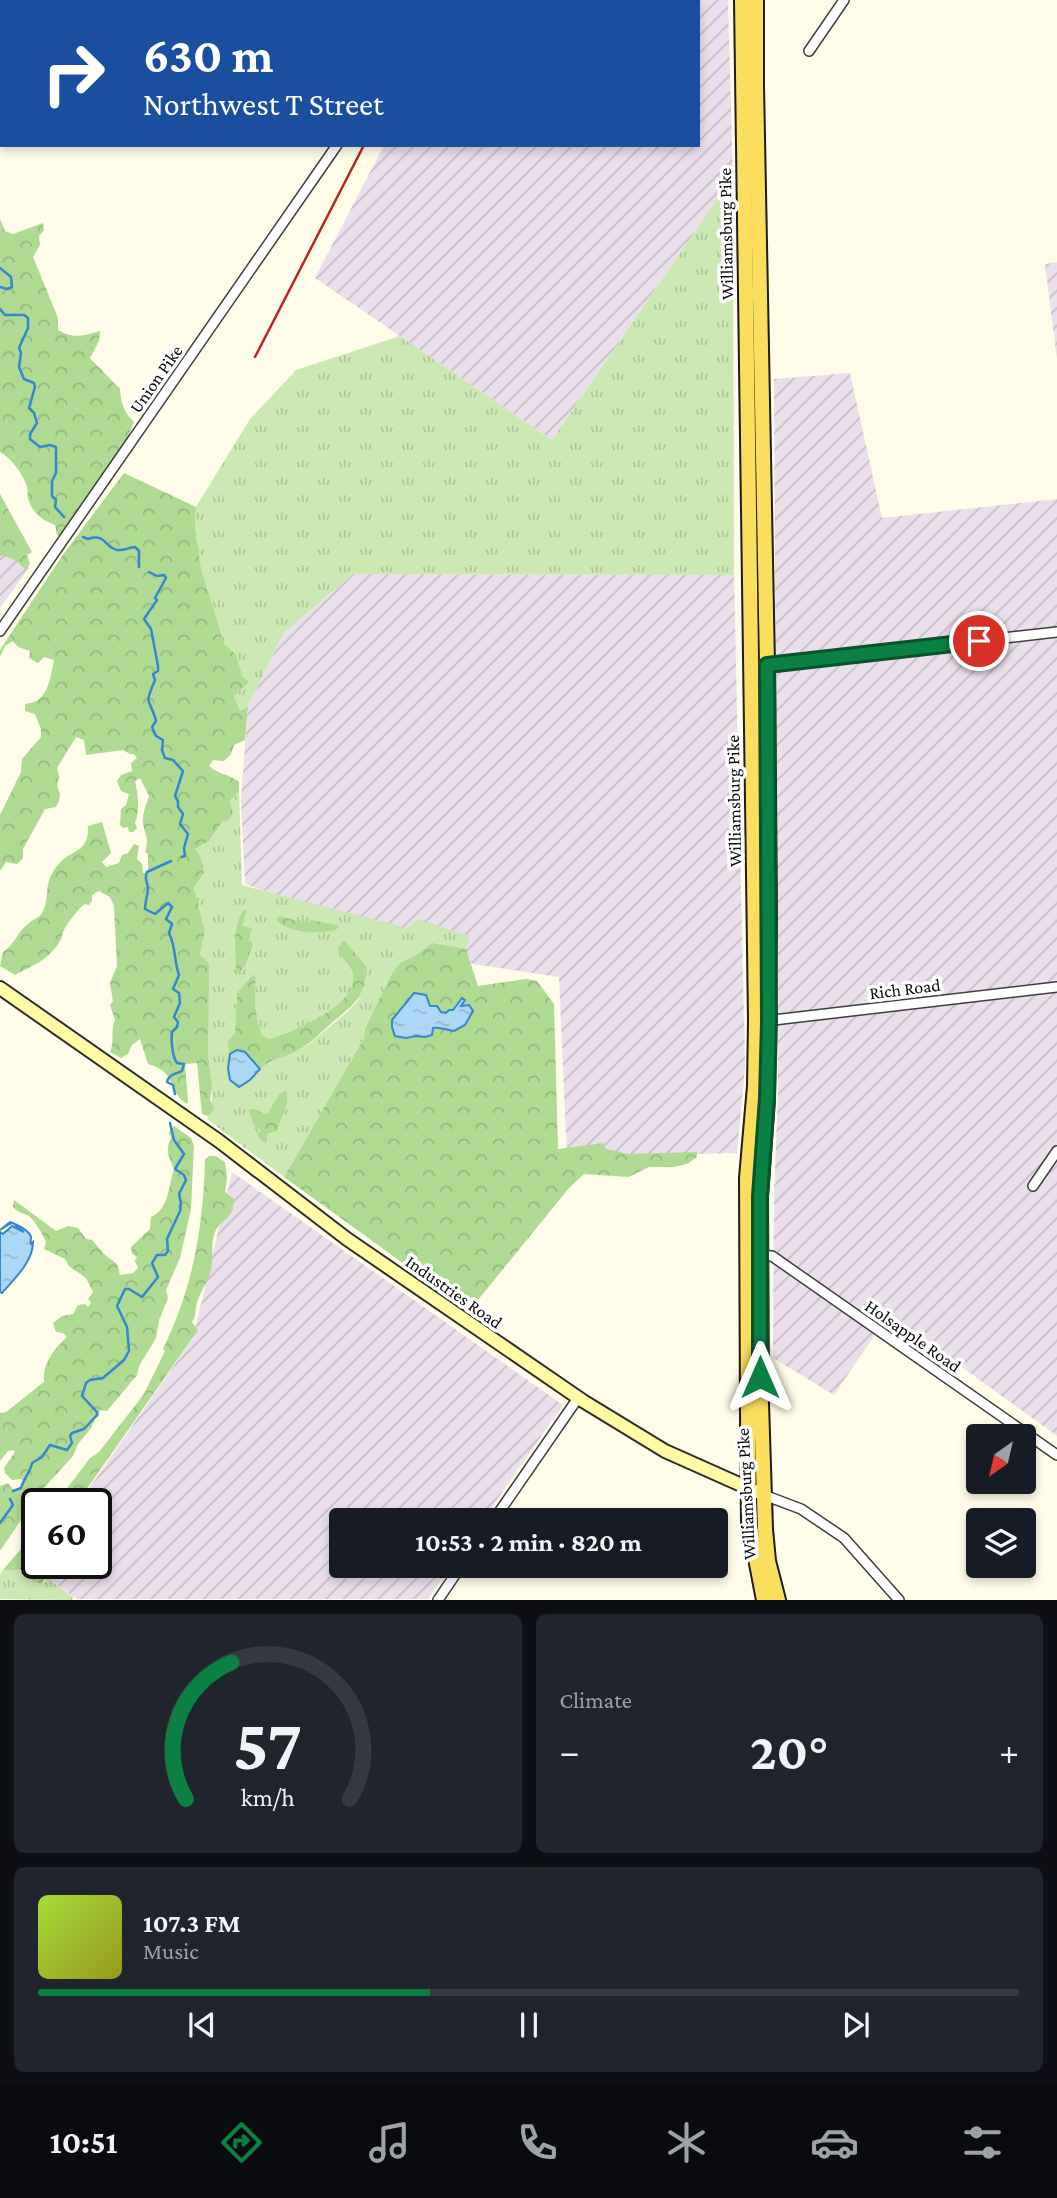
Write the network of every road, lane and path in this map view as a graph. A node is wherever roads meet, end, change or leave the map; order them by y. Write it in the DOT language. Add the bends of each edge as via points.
graph roads {
  1 [pos="742,0"];
  2 [pos="756,0"];
  3 [pos="844,0"];
  4 [pos="810,51"];
  5 [pos="336,147"];
  6 [pos="0,631"];
  7 [pos="1057,632"];
  8 [pos="767,665"];
  9 [pos="751,666"];
  10 [pos="1057,987"];
  11 [pos="0,988"];
  12 [pos="763,1021"];
  13 [pos="1057,1152"];
  14 [pos="1033,1186"];
  15 [pos="754,1255"];
  16 [pos="578,1398"];
  17 [pos="1057,1455"];
  18 [pos="749,1488"];
  19 [pos="764,1495"];
  20 [pos="502,1508"];
  21 [pos="453,1578"];
  22 [pos="438,1600"];
  23 [pos="764,1600"];
  24 [pos="778,1600"];
  25 [pos="899,1600"];
  1 -- 9 [label="main road, Williamsburg Pike"];
  2 -- 8 [label="main road, Williamsburg Pike"];
  3 -- 4 [label="street"];
  5 -- 6 [label="street, Union Pike"];
  7 -- 8 [label="street"];
  8 -- 9 [label="street"];
  8 -- 12 [label="main road, Williamsburg Pike"];
  9 -- 12 [label="main road, Williamsburg Pike"];
  10 -- 12 [label="street, Rich Road"];
  11 -- 16 [label="street, Industries Road" via="219,1141 339,1233"];
  12 -- 15 [label="main road, Williamsburg Pike" via="767,1098"];
  13 -- 14 [label="street"];
  15 -- 17 [label="street, Holsapple Road" via="772,1256"];
  15 -- 18 [label="main road, Williamsburg Pike"];
  15 -- 19 [label="main road, Williamsburg Pike"];
  16 -- 18 [label="street, Industries Road" via="665,1451"];
  16 -- 20 [label="street"];
  18 -- 19 [label="street, Industries Road"];
  18 -- 23 [label="main road, Williamsburg Pike" via="749,1522"];
  19 -- 24 [label="main road, Williamsburg Pike" via="767,1550"];
  19 -- 25 [label="street, Industries Road" via="801,1509 844,1538"];
  21 -- 22 [label="street"];
}
